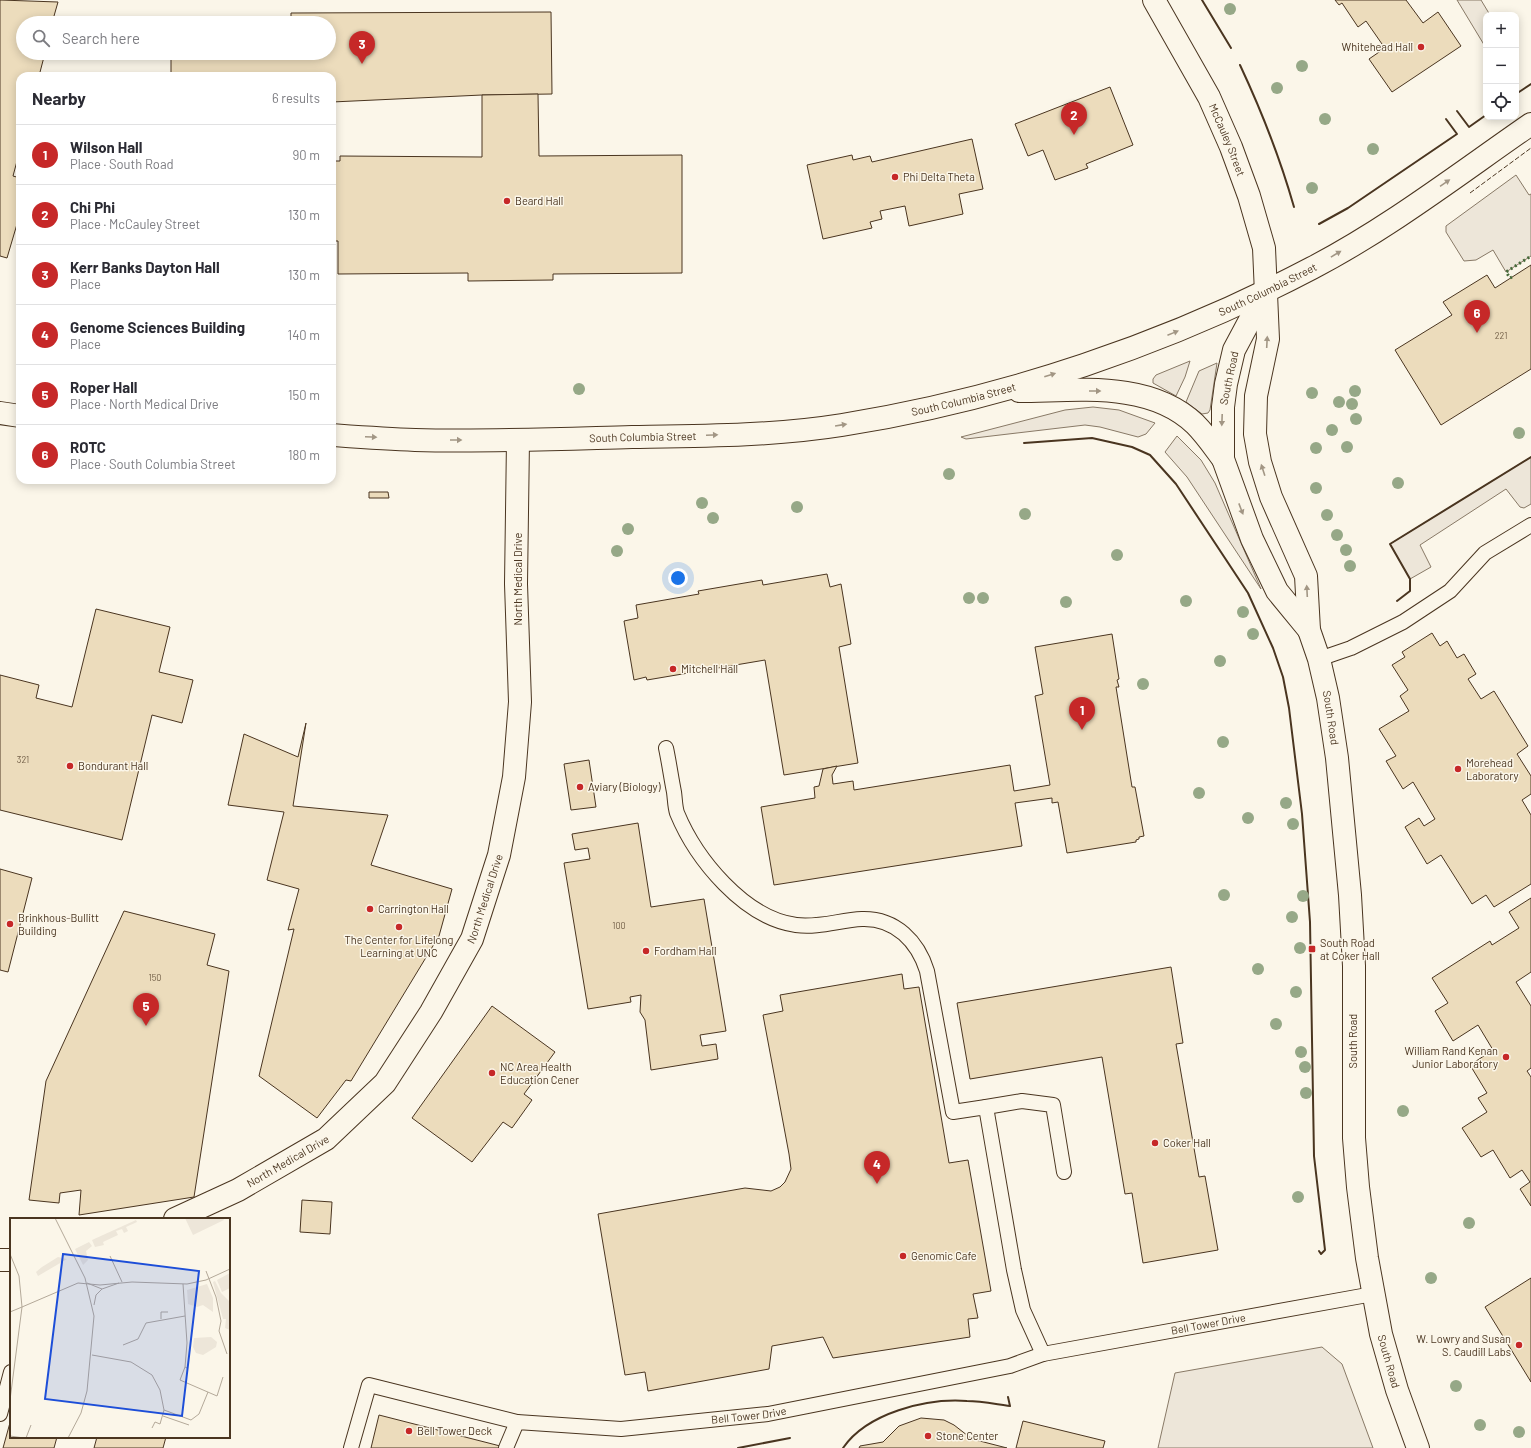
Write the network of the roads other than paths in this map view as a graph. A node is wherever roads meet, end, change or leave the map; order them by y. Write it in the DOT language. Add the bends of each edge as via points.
graph roads {
  1 [pos="1154,0"];
  2 [pos="1531,124"];
  3 [pos="1265,292"];
  4 [pos="1000,391"];
  5 [pos="0,413"];
  6 [pos="16,415"];
  7 [pos="336,435"];
  8 [pos="518,440"];
  9 [pos="1223,459"];
  10 [pos="1531,525"];
  11 [pos="1309,630"];
  12 [pos="1319,659"];
  13 [pos="666,748"];
  14 [pos="986,1107"];
  15 [pos="1064,1172"];
  16 [pos="177,1218"];
  17 [pos="1373,1294"];
  18 [pos="1043,1354"];
  19 [pos="10,1376"];
  20 [pos="0,1414"];
  21 [pos="517,1422"];
  22 [pos="351,1448"];
  23 [pos="506,1448"];
  24 [pos="1418,1448"];
  1 -- 3 [label="main road, McCauley Street" via="1209,97 1231,146 1250,196 1262,242"];
  3 -- 2 [label="main road, South Columbia Street, one-way" via="1355,243"];
  4 -- 3 [label="main road, South Columbia Street, one-way" via="1142,345 1203,321"];
  3 -- 9 [label="main road, South Road, one-way" via="1234,350 1223,407"];
  11 -- 3 [label="main road, South Road, one-way" via="1306,576 1271,497 1260,462 1255,434 1256,396 1268,339"];
  8 -- 4 [label="main road, South Columbia Street, one-way" via="782,432 839,426 930,410"];
  4 -- 9 [label="main road, one-way" via="1122,391 1153,400 1176,410 1194,423"];
  5 -- 6 [label="main road"];
  7 -- 8 [label="main road, South Columbia Street, one-way" via="417,440"];
  8 -- 16 [label="main road, North Medical Drive" via="516,584 520,702 514,777 499,855 472,939 431,1012 385,1083 374,1094 326,1138 238,1190"];
  9 -- 11 [label="main road, South Road, one-way" via="1252,539 1277,591"];
  10 -- 12 [label="lane" via="1485,553 1450,591 1404,622 1351,648"];
  11 -- 12 [label="main road, South Road"];
  12 -- 17 [label="main road, South Road" via="1336,750 1345,834 1354,966 1354,1138"];
  13 -- 14 [label="lane" via="677,812 699,852 741,900 761,913 797,925 878,920 892,925 914,942 927,972 953,1112"];
  14 -- 15 [label="lane" via="1022,1101 1053,1105"];
  14 -- 18 [label="lane" via="1022,1304"];
  17 -- 18 [label="lane, Bell Tower Drive"];
  17 -- 24 [label="main road, South Road" via="1397,1390"];
  18 -- 21 [label="lane, Bell Tower Drive" via="1005,1367 760,1415 621,1429"];
  19 -- 20 [label="lane"];
  21 -- 22 [label="lane, Bell Tower Drive" via="369,1385"];
  21 -- 23 [label="lane"];
}
